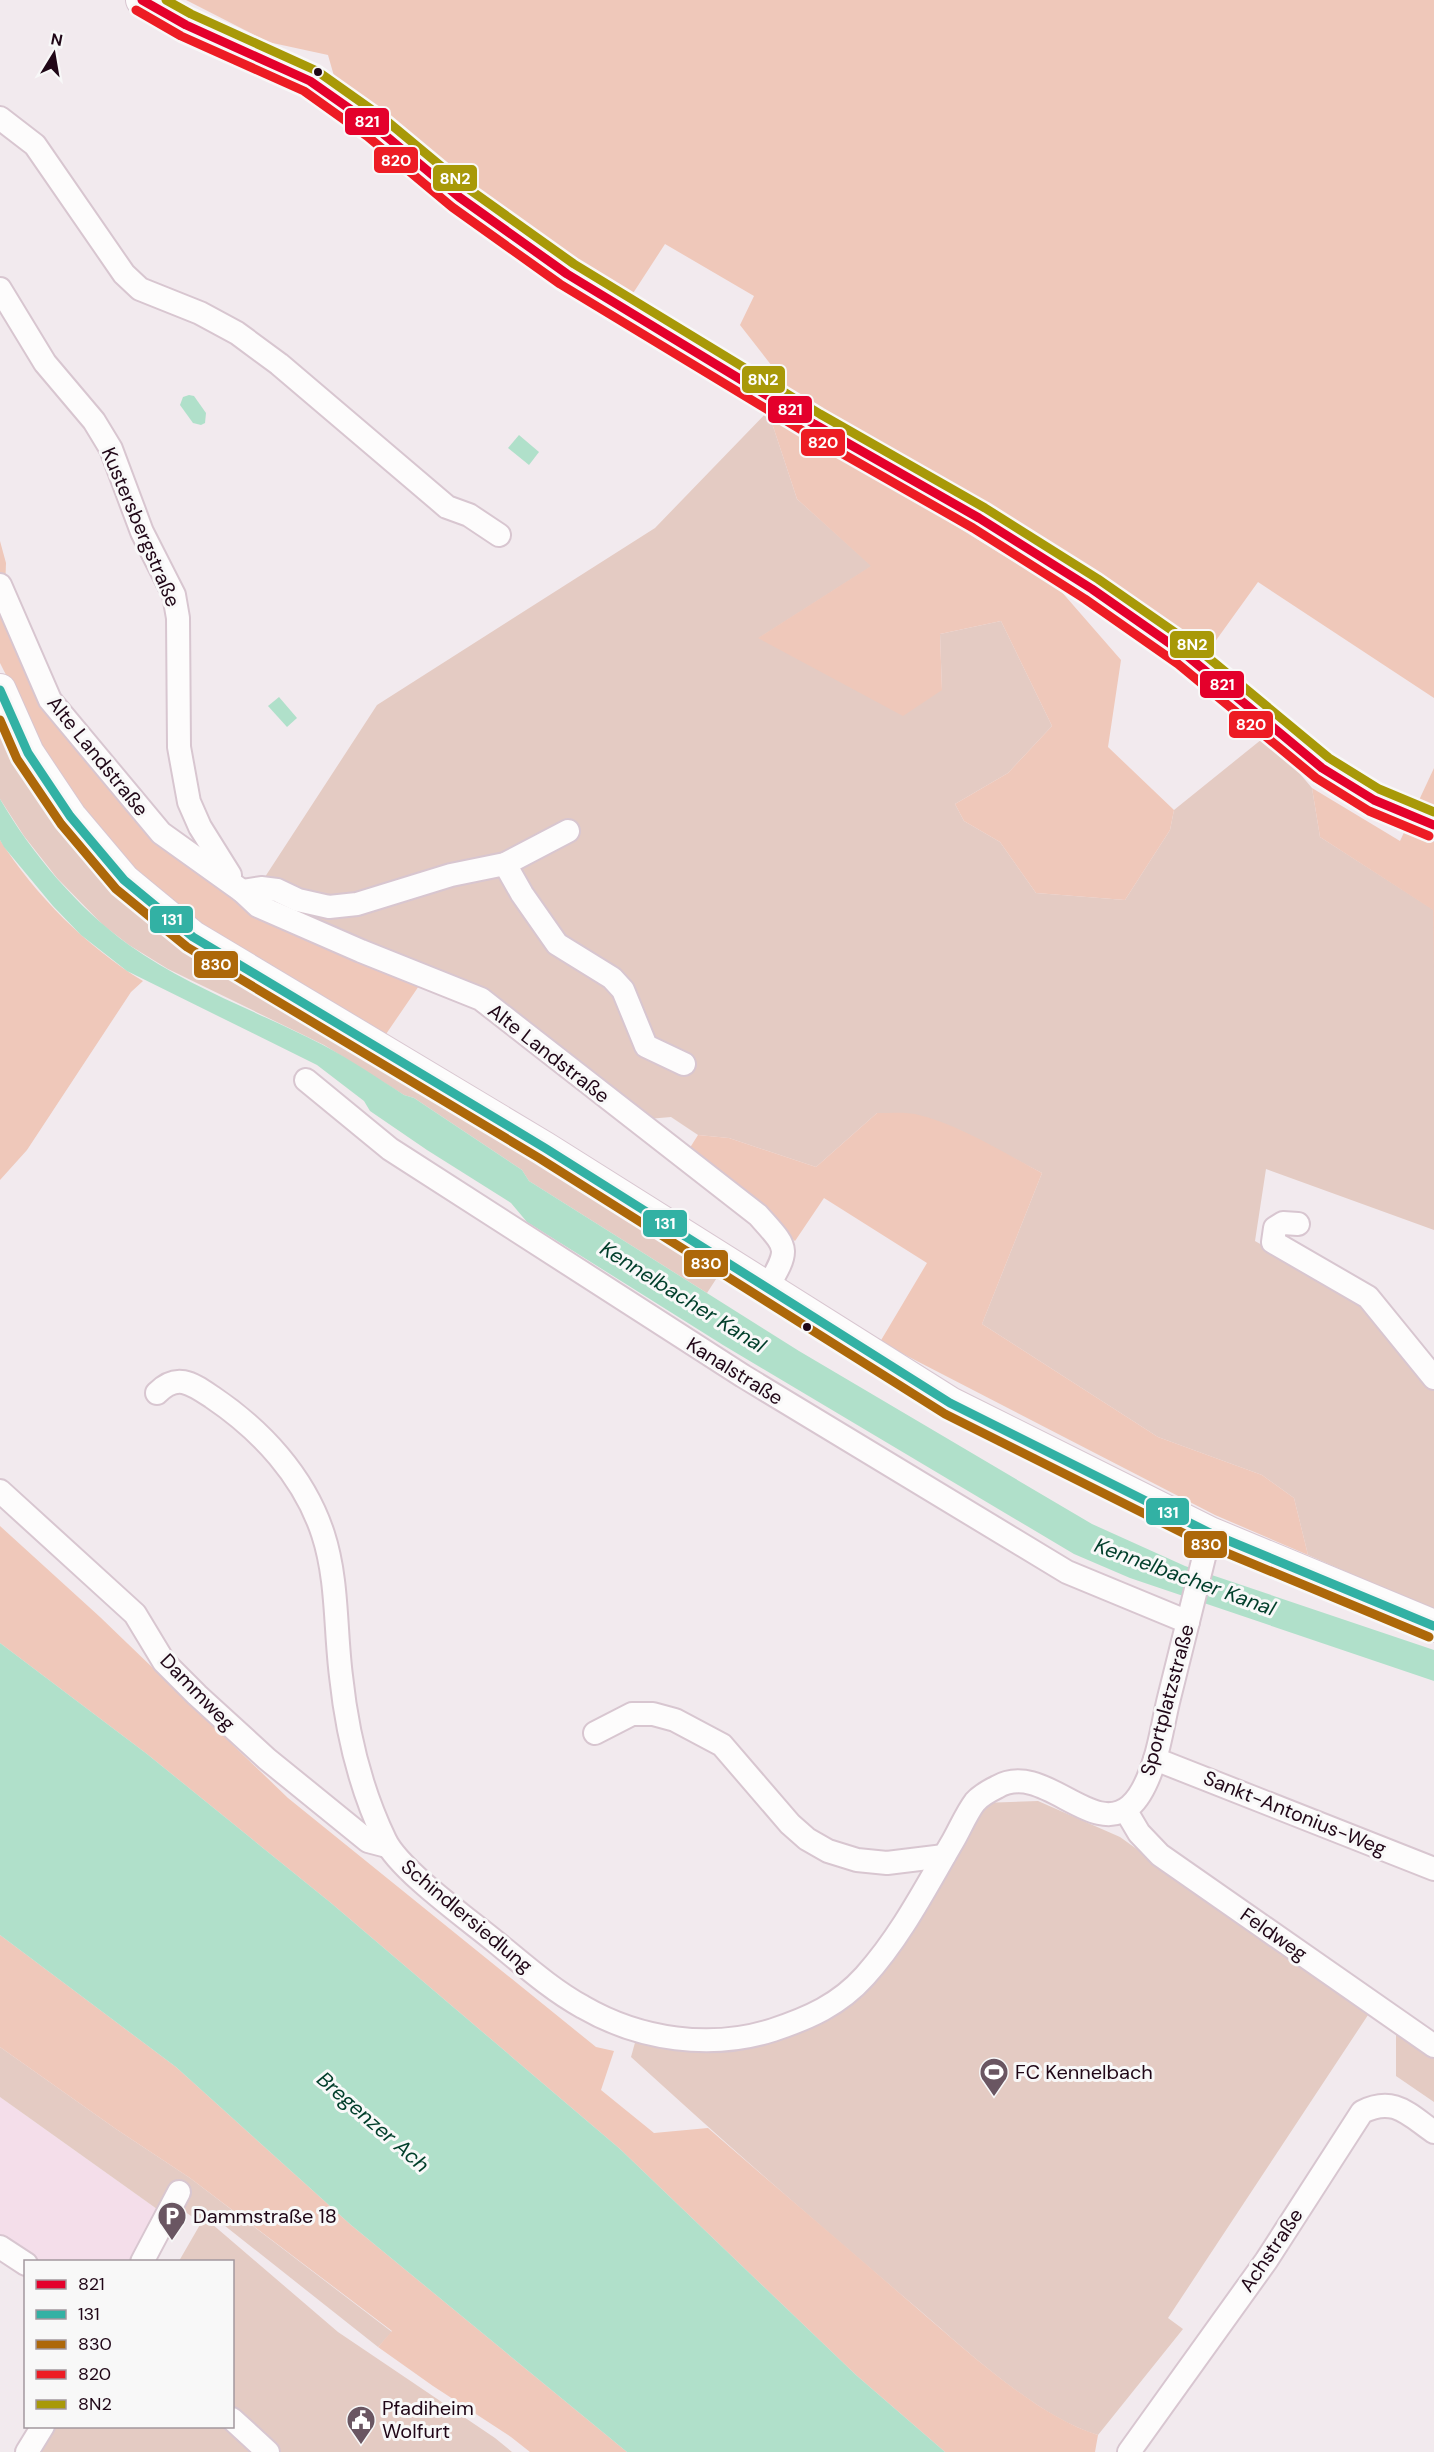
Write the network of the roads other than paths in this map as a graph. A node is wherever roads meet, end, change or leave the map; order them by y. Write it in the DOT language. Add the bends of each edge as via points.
graph roads {
  1 [pos="142,0"];
  2 [pos="0,118"];
  3 [pos="0,289"];
  4 [pos="499,535"];
  5 [pos="0,585"];
  6 [pos="0,690"];
  7 [pos="1434,825"];
  8 [pos="568,831"];
  9 [pos="505,864"];
  10 [pos="242,891"];
  11 [pos="684,1064"];
  12 [pos="306,1080"];
  13 [pos="1298,1224"];
  14 [pos="767,1288"];
  15 [pos="1434,1378"];
  16 [pos="157,1393"];
  17 [pos="0,1491"];
  18 [pos="1206,1546"];
  19 [pos="1189,1616"];
  20 [pos="1434,1626"];
  21 [pos="595,1733"];
  22 [pos="1155,1760"];
  23 [pos="1126,1810"];
  24 [pos="387,1846"];
  25 [pos="944,1856"];
  26 [pos="1434,1869"];
  27 [pos="1434,2046"];
  28 [pos="1434,2132"];
  29 [pos="179,2192"];
  30 [pos="0,2247"];
  31 [pos="143,2260"];
  32 [pos="24,2263"];
  33 [pos="234,2421"];
  34 [pos="42,2428"];
  35 [pos="27,2452"];
  36 [pos="268,2452"];
  37 [pos="1129,2452"];
  1 -- 7 [label="main road" via="186,25 310,81 374,126 459,197 567,274 1092,589 1185,654 1322,768 1374,800"];
  2 -- 4 [label="street" via="35,145 124,274 140,289 237,333 447,507 469,515"];
  3 -- 10 [label="street, Kustersbergstraße" via="45,363 94,421 111,449 142,532 174,596 178,618 179,747 189,802 215,854"];
  5 -- 10 [label="street, Alte Landstraße" via="50,700 161,833"];
  6 -- 14 [label="main road" via="28,753 70,816 124,880 193,937 545,1148"];
  8 -- 9 [label="street"];
  9 -- 10 [label="street" via="451,875 357,904 329,907 277,890"];
  9 -- 11 [label="street" via="557,944 612,978 623,990 646,1046"];
  10 -- 14 [label="street, Alte Landstraße" via="258,906 481,999 758,1215 782,1242 785,1252"];
  12 -- 19 [label="street, Kanalstraße" via="390,1149 752,1382 1067,1572"];
  13 -- 15 [label="street" via="1283,1223 1275,1228 1273,1242 1368,1297"];
  14 -- 18 [label="main road" via="950,1403"];
  16 -- 24 [label="street, Schindlersiedlung" via="176,1380 207,1394 269,1443 306,1497 323,1534 333,1582 340,1675 353,1755"];
  17 -- 24 [label="street, Dammweg" via="135,1614 164,1662 249,1743 368,1841"];
  18 -- 19 [label="street, Sportplatzstraße"];
  18 -- 20 [label="main road"];
  19 -- 22 [label="street, Sportplatzstraße"];
  21 -- 25 [label="street" via="632,1714 675,1720 722,1744 790,1824 828,1851 857,1860 887,1863"];
  22 -- 23 [label="street, Sportplatzstraße" via="1139,1797"];
  22 -- 26 [label="street, Sankt-Antonius-Weg"];
  23 -- 25 [label="street, Schindlersiedlung" via="1109,1814 1086,1810 1050,1788 1027,1781 1004,1782 977,1798"];
  23 -- 27 [label="street, Feldweg" via="1138,1833 1160,1855"];
  24 -- 25 [label="street, Schindlersiedlung" via="402,1864 502,1948 585,2009 646,2033 715,2042 749,2038 832,2006 863,1978 896,1937"];
  28 -- 37 [label="street, Achstraße" via="1393,2106 1377,2105 1362,2112 1266,2261"];
  29 -- 31 [label="street"];
  30 -- 32 [label="street"];
  33 -- 36 [label="street"];
  34 -- 35 [label="street"];
}
